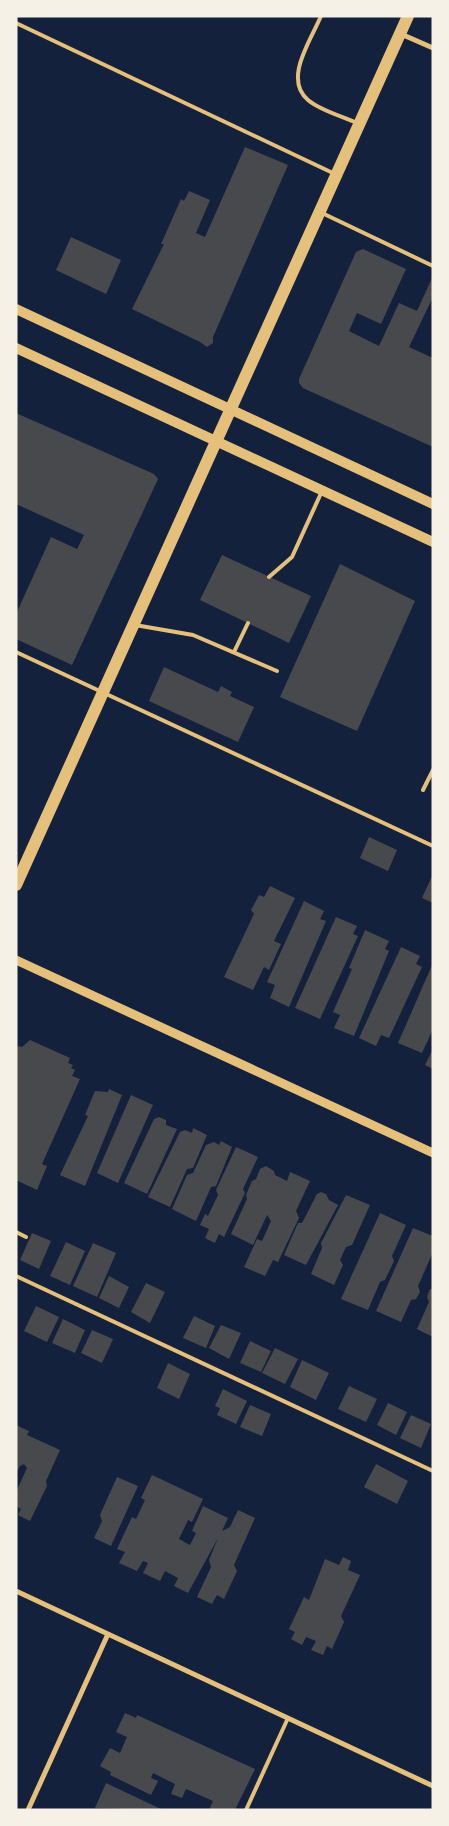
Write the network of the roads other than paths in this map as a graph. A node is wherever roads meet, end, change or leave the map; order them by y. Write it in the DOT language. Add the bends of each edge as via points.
graph roads {
  1 [pos="321,16"];
  2 [pos="408,16"];
  3 [pos="16,23"];
  4 [pos="401,33"];
  5 [pos="433,48"];
  6 [pos="359,124"];
  7 [pos="336,174"];
  8 [pos="319,212"];
  9 [pos="433,266"];
  10 [pos="16,309"];
  11 [pos="16,348"];
  12 [pos="230,409"];
  13 [pos="215,441"];
  14 [pos="322,491"];
  15 [pos="433,504"];
  16 [pos="433,542"];
  17 [pos="269,577"];
  18 [pos="248,623"];
  19 [pos="134,624"];
  20 [pos="16,652"];
  21 [pos="234,652"];
  22 [pos="277,671"];
  23 [pos="104,692"];
  24 [pos="433,770"];
  25 [pos="423,790"];
  26 [pos="433,846"];
  27 [pos="16,885"];
  28 [pos="16,960"];
  29 [pos="433,1153"];
  30 [pos="16,1232"];
  31 [pos="26,1237"];
  32 [pos="16,1276"];
  33 [pos="433,1470"];
  34 [pos="16,1591"];
  35 [pos="108,1634"];
  36 [pos="288,1718"];
  37 [pos="433,1786"];
  38 [pos="28,1810"];
  39 [pos="246,1810"];
  1 -- 6 [label="lane" via="296,74 299,88 308,100"];
  2 -- 4 [label="main road"];
  3 -- 7 [label="lane"];
  4 -- 5 [label="street"];
  4 -- 6 [label="main road"];
  6 -- 7 [label="main road"];
  7 -- 8 [label="main road"];
  8 -- 9 [label="lane"];
  8 -- 12 [label="main road"];
  10 -- 12 [label="main road"];
  11 -- 13 [label="main road"];
  12 -- 13 [label="main road"];
  12 -- 15 [label="main road"];
  13 -- 14 [label="main road"];
  13 -- 19 [label="main road"];
  14 -- 16 [label="main road"];
  14 -- 17 [label="lane" via="292,558"];
  18 -- 21 [label="lane"];
  19 -- 21 [label="lane" via="193,635"];
  19 -- 23 [label="main road"];
  20 -- 23 [label="lane"];
  21 -- 22 [label="lane"];
  23 -- 26 [label="lane"];
  23 -- 27 [label="main road"];
  24 -- 25 [label="lane"];
  28 -- 29 [label="street"];
  30 -- 31 [label="lane"];
  32 -- 33 [label="lane"];
  34 -- 35 [label="street"];
  35 -- 36 [label="street"];
  35 -- 38 [label="street"];
  36 -- 37 [label="street"];
  36 -- 39 [label="lane"];
}
